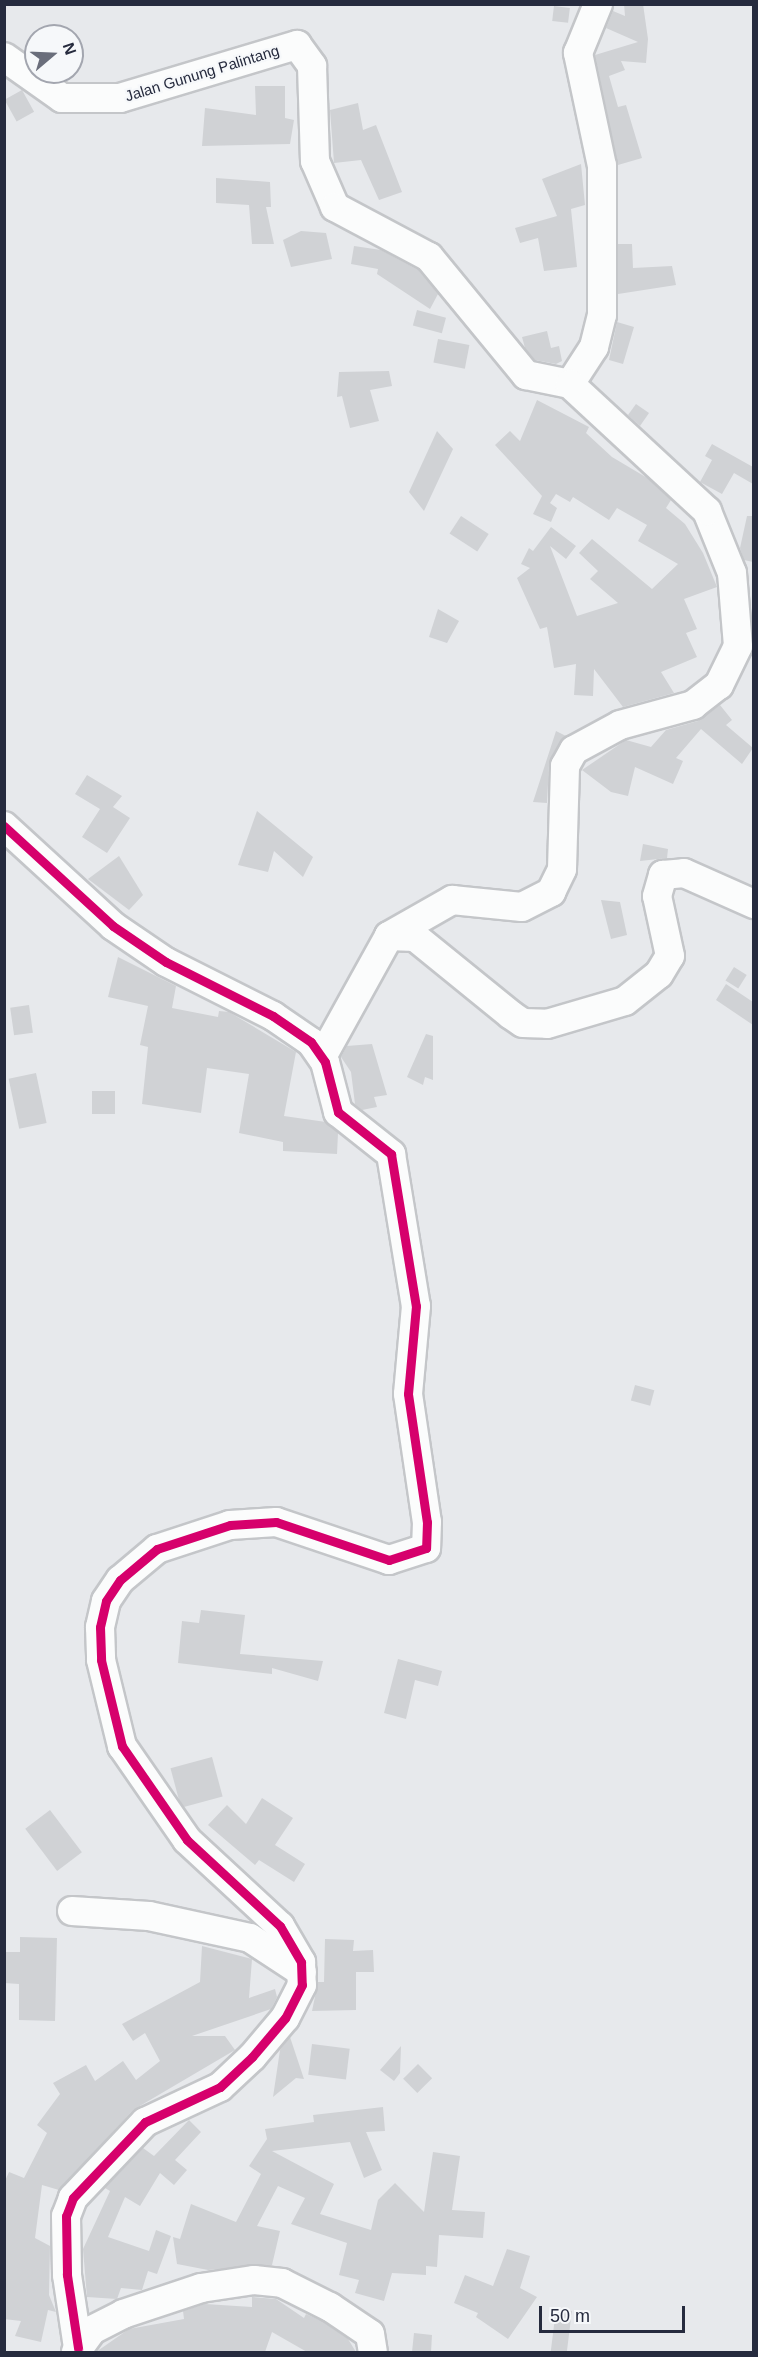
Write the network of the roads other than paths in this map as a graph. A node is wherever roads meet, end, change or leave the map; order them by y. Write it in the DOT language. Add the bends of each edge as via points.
graph roads {
  1 [pos="597,4"];
  2 [pos="4,57"];
  3 [pos="570,384"];
  4 [pos="4,826"];
  5 [pos="753,904"];
  6 [pos="389,936"];
  7 [pos="322,1057"];
  8 [pos="72,1911"];
  9 [pos="302,1972"];
  10 [pos="77,2350"];
  11 [pos="373,2352"];
  1 -- 3 [label="street" via="578,53 602,166 602,315 594,347"];
  2 -- 3 [label="street, Jalan Gunung Palintang" via="62,98 120,98 297,45 312,66 315,161 335,207 429,257 525,375"];
  3 -- 6 [label="street" via="707,512 732,573 738,646 719,685 693,705 620,725 574,750 565,766 562,869 544,899 514,907 452,900"];
  4 -- 7 [label="street" via="113,926 166,962 273,1016 311,1042"];
  5 -- 6 [label="street" via="684,873 663,875 657,896 670,956 659,974 625,1002 547,1024 523,1023 415,937"];
  6 -- 7 [label="street"];
  7 -- 9 [label="street" via="338,1112 386,1145 396,1167 414,1279 408,1394 426,1548 408,1558 368,1557 326,1535 276,1522 195,1532 157,1549 120,1580 106,1601 100,1627 105,1688 122,1746 187,1840 280,1926 293,1944"];
  8 -- 9 [label="street" via="149,1916 250,1938"];
  9 -- 10 [label="street" via="298,1995 285,2018 252,2057 220,2087 145,2122 73,2198 66,2216 67,2275"];
  10 -- 11 [label="street" via="92,2330 123,2314 201,2288 254,2280 282,2283 330,2307 370,2334"];
}
